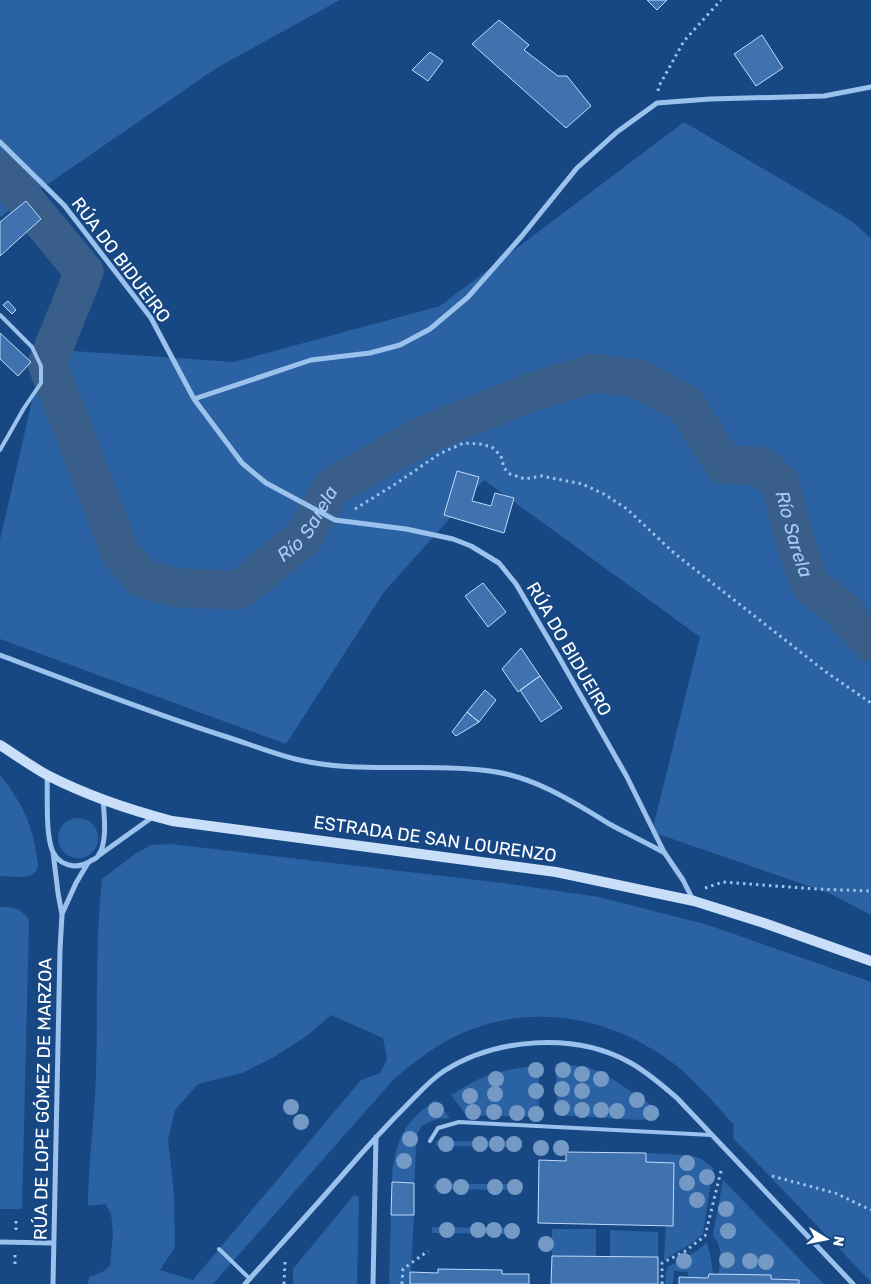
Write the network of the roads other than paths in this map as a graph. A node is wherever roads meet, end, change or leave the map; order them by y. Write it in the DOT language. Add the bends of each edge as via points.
graph roads {
  1 [pos="871,87"];
  2 [pos="0,142"];
  3 [pos="0,315"];
  4 [pos="194,399"];
  5 [pos="0,450"];
  6 [pos="0,655"];
  7 [pos="0,745"];
  8 [pos="47,775"];
  9 [pos="103,799"];
  10 [pos="154,816"];
  11 [pos="53,852"];
  12 [pos="664,852"];
  13 [pos="98,856"];
  14 [pos="88,863"];
  15 [pos="694,902"];
  16 [pos="62,915"];
  17 [pos="871,961"];
  18 [pos="711,1135"];
  19 [pos="376,1136"];
  20 [pos="430,1141"];
  21 [pos="0,1242"];
  22 [pos="54,1243"];
  23 [pos="219,1249"];
  24 [pos="250,1279"];
  25 [pos="53,1284"];
  26 [pos="245,1284"];
  27 [pos="373,1284"];
  28 [pos="853,1284"];
  1 -- 4 [label="street" via="824,96 657,103 617,132 577,168 468,297 430,329 400,345 370,353 311,360"];
  2 -- 4 [label="street, RÚA DO BIDUEIRO" via="64,205 151,318"];
  3 -- 5 [label="lane" via="32,347 41,366 41,383"];
  4 -- 12 [label="street, RÚA DO BIDUEIRO" via="242,463 266,483 335,520 453,539 498,563 516,584 560,659 627,777"];
  6 -- 12 [label="street" via="194,727 295,759 347,767 443,767 492,771 517,777 570,800"];
  7 -- 8 [label="street, ESTRADA DE SAN LOURENZO"];
  8 -- 9 [label="street, ESTRADA DE SAN LOURENZO"];
  8 -- 11 [label="street, RÚA DE LOPE GÓMEZ DE MARZOA" via="48,830"];
  9 -- 10 [label="street, ESTRADA DE SAN LOURENZO"];
  9 -- 13 [label="street" via="104,837"];
  10 -- 13 [label="street, RÚA DE LOPE GÓMEZ DE MARZOA"];
  10 -- 15 [label="street, ESTRADA DE SAN LOURENZO" via="556,872"];
  11 -- 14 [label="street" via="68,865"];
  11 -- 16 [label="street, RÚA DE LOPE GÓMEZ DE MARZOA"];
  12 -- 15 [label="street, RÚA DO BIDUEIRO"];
  13 -- 14 [label="street, RÚA DE LOPE GÓMEZ DE MARZOA"];
  14 -- 16 [label="street, RÚA DE LOPE GÓMEZ DE MARZOA"];
  15 -- 17 [label="street, ESTRADA DE SAN LOURENZO"];
  16 -- 22 [label="street, RÚA DE LOPE GÓMEZ DE MARZOA"];
  18 -- 19 [label="street" via="677,1098 628,1061 569,1043 532,1043 486,1051 463,1060 428,1084"];
  18 -- 20 [label="lane" via="459,1122 438,1128"];
  18 -- 28 [label="street"];
  19 -- 24 [label="street"];
  19 -- 27 [label="street"];
  21 -- 22 [label="street"];
  22 -- 25 [label="street, RÚA DE LOPE GÓMEZ DE MARZOA"];
  23 -- 24 [label="lane"];
  24 -- 26 [label="street"];
}
